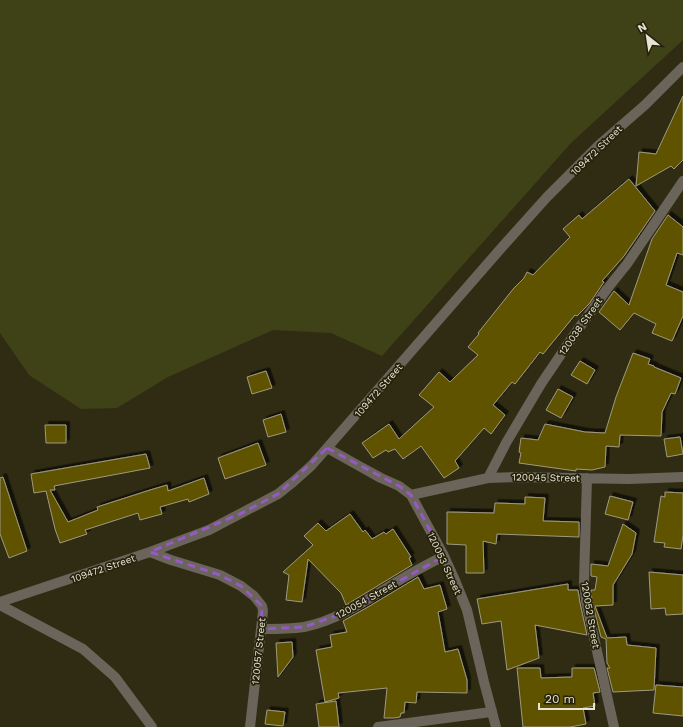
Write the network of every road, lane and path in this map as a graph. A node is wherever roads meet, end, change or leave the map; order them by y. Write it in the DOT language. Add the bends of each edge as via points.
graph roads {
  1 [pos="683,67"];
  2 [pos="683,181"];
  3 [pos="328,448"];
  4 [pos="683,477"];
  5 [pos="488,478"];
  6 [pos="587,478"];
  7 [pos="411,495"];
  8 [pos="150,552"];
  9 [pos="444,556"];
  10 [pos="0,602"];
  11 [pos="0,605"];
  12 [pos="261,629"];
  13 [pos="492,711"];
  14 [pos="152,727"];
  15 [pos="250,727"];
  16 [pos="378,727"];
  17 [pos="496,727"];
  18 [pos="614,727"];
  1 -- 3 [label="street, 109472 Street" via="548,197"];
  2 -- 5 [label="street, 120038 Street" via="541,384"];
  3 -- 7 [label="street, 120053 Street"];
  3 -- 8 [label="street, 109472 Street" via="278,494 209,530"];
  4 -- 6 [label="street, 120045 Street"];
  5 -- 6 [label="street, 120045 Street"];
  5 -- 7 [label="street, 120045 Street"];
  6 -- 18 [label="street, 120052 Street" via="584,588"];
  7 -- 9 [label="street, 120053 Street"];
  8 -- 10 [label="street, 109472 Street"];
  8 -- 12 [label="street, 120057 Street" via="220,575 241,586 262,606"];
  9 -- 12 [label="street, 120054 Street" via="357,606 324,621 304,627"];
  9 -- 13 [label="street, 120053 Street" via="467,610"];
  11 -- 14 [label="street" via="83,649 116,677"];
  12 -- 15 [label="street, 120057 Street"];
  13 -- 16 [label="street"];
  13 -- 17 [label="street, 120053 Street"];
}
